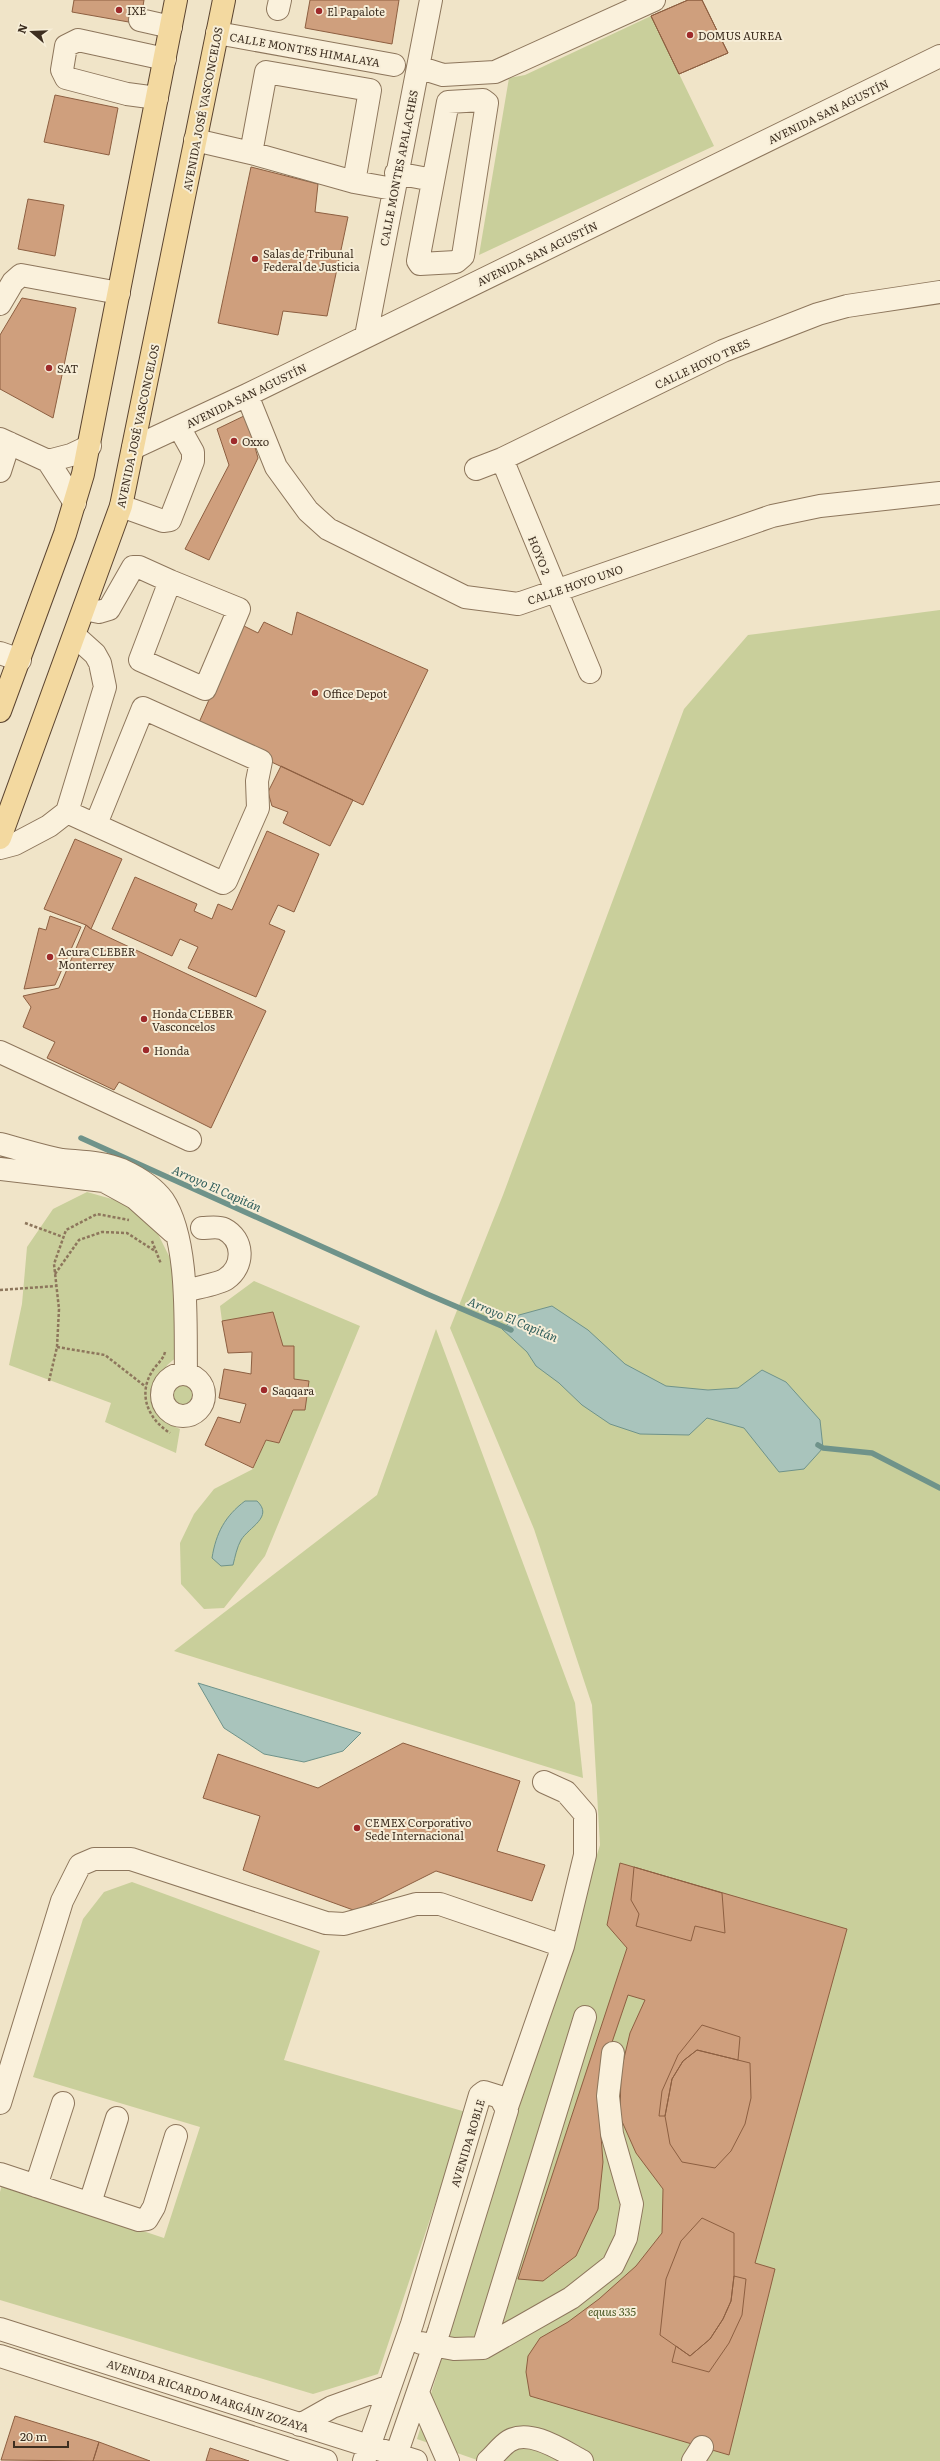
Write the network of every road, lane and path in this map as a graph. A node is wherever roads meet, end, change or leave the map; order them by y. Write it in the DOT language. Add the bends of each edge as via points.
graph roads {
  1 [pos="176,0"];
  2 [pos="224,0"];
  3 [pos="431,0"];
  4 [pos="654,0"];
  5 [pos="140,20"];
  6 [pos="171,27"];
  7 [pos="217,33"];
  8 [pos="940,56"];
  9 [pos="164,59"];
  10 [pos="394,65"];
  11 [pos="418,66"];
  12 [pos="157,98"];
  13 [pos="195,140"];
  14 [pos="251,153"];
  15 [pos="433,180"];
  16 [pos="394,181"];
  17 [pos="354,182"];
  18 [pos="940,292"];
  19 [pos="119,293"];
  20 [pos="0,304"];
  21 [pos="366,336"];
  22 [pos="247,395"];
  23 [pos="179,428"];
  24 [pos="5,441"];
  25 [pos="90,446"];
  26 [pos="133,448"];
  27 [pos="502,459"];
  28 [pos="48,461"];
  29 [pos="476,469"];
  30 [pos="0,471"];
  31 [pos="940,493"];
  32 [pos="75,502"];
  33 [pos="121,506"];
  34 [pos="170,581"];
  35 [pos="555,591"];
  36 [pos="84,609"];
  37 [pos="75,636"];
  38 [pos="10,657"];
  39 [pos="590,672"];
  40 [pos="0,711"];
  41 [pos="67,812"];
  42 [pos="96,824"];
  43 [pos="0,838"];
  44 [pos="0,848"];
  45 [pos="0,1052"];
  46 [pos="190,1140"];
  47 [pos="0,1144"];
  48 [pos="0,1169"];
  49 [pos="130,1220"];
  50 [pos="25,1223"];
  51 [pos="202,1228"];
  52 [pos="177,1236"];
  53 [pos="63,1237"];
  54 [pos="151,1237"];
  55 [pos="155,1251"];
  56 [pos="162,1266"];
  57 [pos="54,1275"];
  58 [pos="56,1286"];
  59 [pos="0,1290"];
  60 [pos="185,1291"];
  61 [pos="57,1347"];
  62 [pos="165,1349"];
  63 [pos="186,1373"];
  64 [pos="49,1381"];
  65 [pos="146,1387"];
  66 [pos="170,1433"];
  67 [pos="544,1782"];
  68 [pos="563,1946"];
  69 [pos="585,2017"];
  70 [pos="614,2052"];
  71 [pos="63,2102"];
  72 [pos="0,2103"];
  73 [pos="507,2108"];
  74 [pos="117,2118"];
  75 [pos="176,2136"];
  76 [pos="0,2174"];
  77 [pos="36,2186"];
  78 [pos="90,2204"];
  79 [pos="443,2220"];
  80 [pos="471,2228"];
  81 [pos="0,2329"];
  82 [pos="407,2340"];
  83 [pos="434,2345"];
  84 [pos="483,2348"];
  85 [pos="0,2356"];
  86 [pos="390,2386"];
  87 [pos="418,2394"];
  88 [pos="300,2425"];
  89 [pos="367,2453"];
  90 [pos="402,2459"];
  91 [pos="326,2461"];
  92 [pos="448,2461"];
  93 [pos="488,2461"];
  94 [pos="582,2461"];
  1 -- 6 [label="main road"];
  2 -- 7 [label="main road, AVENIDA JOSÉ VASCONCELOS"];
  3 -- 11 [label="street, CALLE MONTES APALACHES"];
  4 -- 11 [label="street" via="495,72 443,75"];
  5 -- 6 [label="street"];
  6 -- 9 [label="main road"];
  7 -- 10 [label="street, CALLE MONTES HIMALAYA"];
  7 -- 13 [label="main road, AVENIDA JOSÉ VASCONCELOS"];
  8 -- 21 [label="street, AVENIDA SAN AGUSTÍN"];
  9 -- 12 [label="main road"];
  9 -- 12 [label="street" via="78,40 66,46 62,70 66,78 127,94"];
  11 -- 16 [label="street, CALLE MONTES APALACHES"];
  12 -- 19 [label="main road"];
  13 -- 14 [label="street"];
  13 -- 26 [label="main road, AVENIDA JOSÉ VASCONCELOS"];
  14 -- 17 [label="street"];
  14 -- 17 [label="street" via="266,72 368,88 370,90"];
  15 -- 15 [label="street" via="418,261 423,265 456,262 463,256 487,103 485,100 448,102"];
  15 -- 16 [label="street"];
  16 -- 17 [label="street"];
  16 -- 21 [label="street, CALLE MONTES APALACHES"];
  18 -- 27 [label="street, CALLE HOYO TRES" via="847,306 818,314 723,351"];
  19 -- 20 [label="street" via="21,275 13,282"];
  19 -- 25 [label="main road"];
  21 -- 22 [label="street, AVENIDA SAN AGUSTÍN"];
  22 -- 23 [label="street, AVENIDA SAN AGUSTÍN"];
  22 -- 35 [label="street, CALLE HOYO UNO" via="276,467 308,512 328,530 465,597 518,604"];
  23 -- 26 [label="street, AVENIDA SAN AGUSTÍN"];
  23 -- 33 [label="street" via="193,452 193,461 170,520 163,521"];
  24 -- 28 [label="street"];
  24 -- 30 [label="street"];
  25 -- 28 [label="street" via="71,455"];
  25 -- 32 [label="main road"];
  26 -- 33 [label="main road, AVENIDA JOSÉ VASCONCELOS"];
  27 -- 29 [label="street, CALLE HOYO TRES"];
  27 -- 35 [label="street, HOYO 2"];
  28 -- 32 [label="street"];
  31 -- 35 [label="street, CALLE HOYO UNO" via="820,506 772,516"];
  32 -- 38 [label="main road"];
  33 -- 36 [label="main road, AVENIDA JOSÉ VASCONCELOS"];
  34 -- 34 [label="street" via="240,610 205,689 140,660"];
  34 -- 36 [label="street" via="139,567 133,567 109,609 99,612"];
  35 -- 39 [label="street, HOYO 2"];
  36 -- 37 [label="main road, AVENIDA JOSÉ VASCONCELOS"];
  37 -- 41 [label="street" via="95,654 100,663 105,687"];
  37 -- 43 [label="main road, AVENIDA JOSÉ VASCONCELOS"];
  38 -- 40 [label="main road"];
  41 -- 42 [label="street"];
  41 -- 44 [label="street" via="49,826 15,844"];
  42 -- 42 [label="street" via="223,883 258,808 257,781 261,761 143,708"];
  45 -- 46 [label="street"];
  47 -- 52 [label="street" via="60,1159 108,1166 136,1177 152,1188 163,1200"];
  48 -- 52 [label="street" via="104,1181 145,1206"];
  49 -- 53 [label="path" via="98,1214 66,1230"];
  50 -- 53 [label="path"];
  51 -- 60 [label="street" via="222,1228 233,1235 240,1246 240,1260 227,1278"];
  52 -- 60 [label="street"];
  53 -- 57 [label="path" via="54,1264"];
  54 -- 55 [label="path"];
  55 -- 56 [label="path"];
  55 -- 57 [label="path" via="127,1233 102,1232 79,1240"];
  57 -- 58 [label="path"];
  58 -- 59 [label="path"];
  58 -- 61 [label="path" via="59,1309"];
  60 -- 63 [label="street"];
  61 -- 64 [label="path"];
  61 -- 65 [label="path" via="105,1355"];
  62 -- 65 [label="path" via="164,1357 152,1371"];
  65 -- 66 [label="path" via="148,1412 157,1425"];
  67 -- 68 [label="street" via="566,1792 585,1814 585,1855"];
  68 -- 72 [label="street" via="440,1904 416,1904 344,1924 326,1923 131,1859 94,1859 80,1865 62,1901"];
  68 -- 73 [label="street"];
  69 -- 84 [label="street"];
  70 -- 84 [label="street" via="608,2096 612,2134 632,2204 626,2238 613,2265 571,2298"];
  71 -- 77 [label="street"];
  73 -- 79 [label="street, AVENIDA ROBLE" via="500,2097 484,2092 480,2095"];
  73 -- 80 [label="street"];
  74 -- 78 [label="street"];
  75 -- 78 [label="street" via="154,2207 147,2219 138,2220"];
  76 -- 77 [label="street"];
  77 -- 78 [label="street"];
  79 -- 80 [label="street"];
  79 -- 82 [label="street, AVENIDA ROBLE"];
  80 -- 83 [label="street"];
  81 -- 88 [label="street, AVENIDA RICARDO MARGÁIN ZOZAYA"];
  82 -- 83 [label="street"];
  82 -- 86 [label="street, AVENIDA ROBLE"];
  83 -- 84 [label="street" via="454,2349"];
  83 -- 87 [label="street"];
  85 -- 91 [label="street"];
  86 -- 88 [label="street" via="332,2408"];
  86 -- 89 [label="street, AVENIDA ROBLE"];
  87 -- 90 [label="street"];
  87 -- 92 [label="street"];
  88 -- 89 [label="street, AVENIDA RICARDO MARGÁIN ZOZAYA"];
  89 -- 90 [label="street, AVENIDA RICARDO MARGÁIN ZOZAYA"];
  93 -- 94 [label="street" via="509,2441 523,2437 544,2443"];
}
